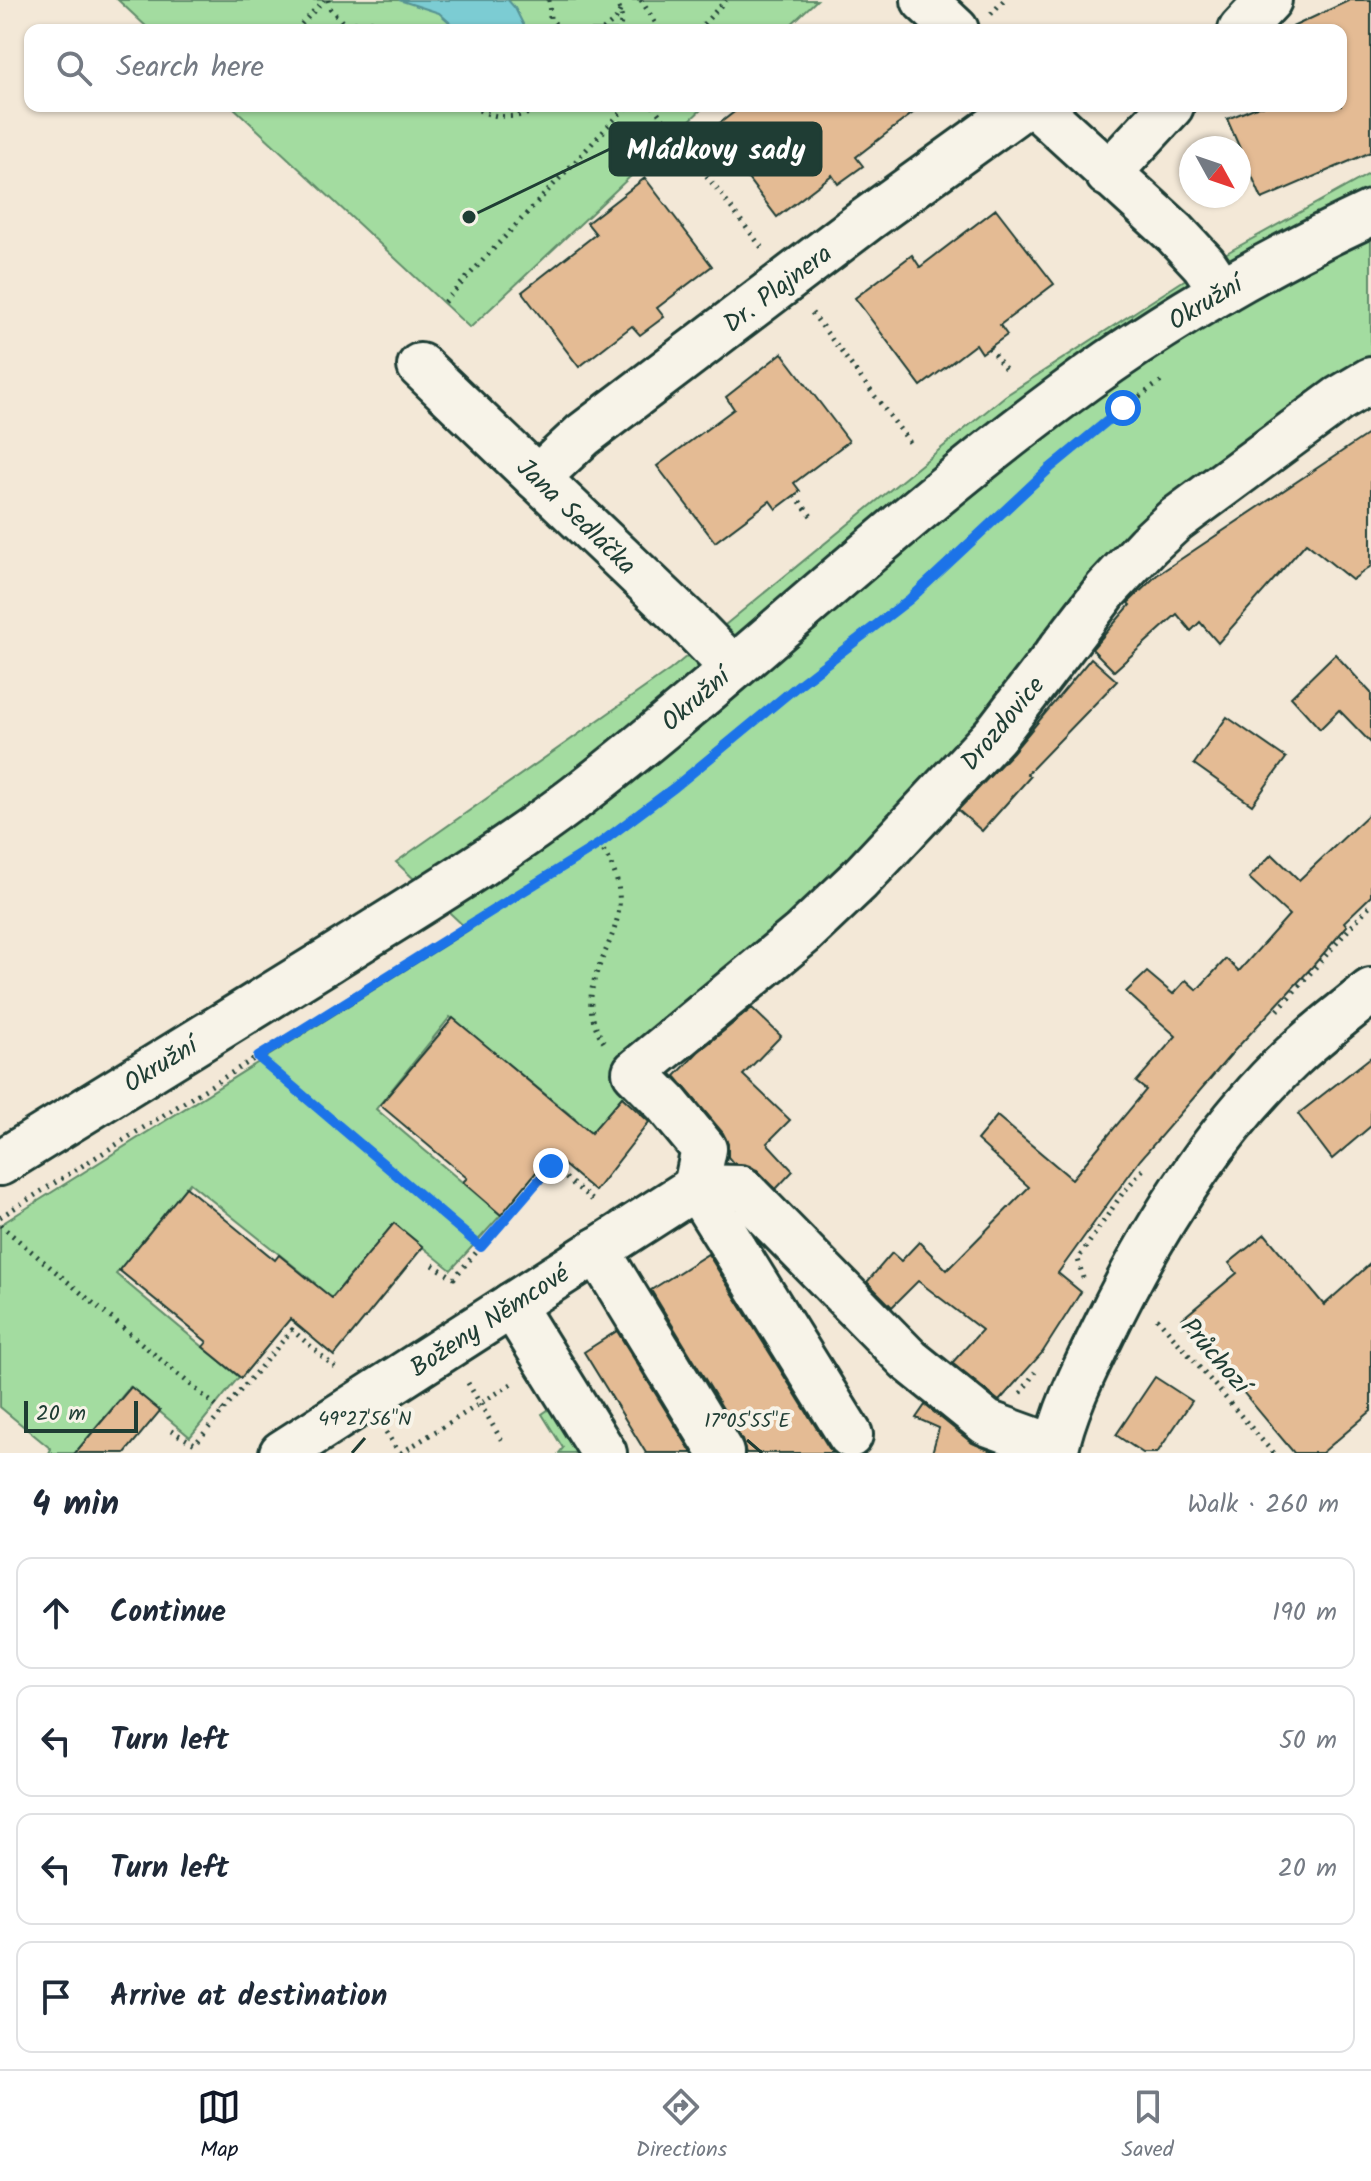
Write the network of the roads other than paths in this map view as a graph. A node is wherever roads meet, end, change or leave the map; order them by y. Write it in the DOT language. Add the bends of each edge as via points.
graph roads {
  1 [pos="924,0"];
  2 [pos="1269,0"];
  3 [pos="972,24"];
  4 [pos="1247,24"];
  5 [pos="1016,112"];
  6 [pos="1042,112"];
  7 [pos="1165,112"];
  8 [pos="1108,174"];
  9 [pos="1371,213"];
  10 [pos="1222,291"];
  11 [pos="420,366"];
  12 [pos="1371,380"];
  13 [pos="537,478"];
  14 [pos="732,667"];
  15 [pos="1371,991"];
  16 [pos="0,1163"];
  17 [pos="696,1187"];
  18 [pos="601,1230"];
  19 [pos="512,1305"];
  20 [pos="850,1435"];
  21 [pos="1055,1450"];
  22 [pos="282,1453"];
  23 [pos="604,1453"];
  24 [pos="721,1453"];
  1 -- 3 [label="street"];
  2 -- 4 [label="street"];
  5 -- 13 [label="street, Dr. Plajnera" via="583,435"];
  6 -- 8 [label="street"];
  7 -- 8 [label="street"];
  8 -- 10 [label="street" via="1196,255"];
  9 -- 10 [label="street, Okružní"];
  10 -- 14 [label="street, Okružní" via="1111,361 1021,427"];
  11 -- 13 [label="street, Jana Sedláčka"];
  12 -- 17 [label="street, Drozdovice" via="1175,520 1148,545 1106,590 995,735 859,880 635,1072 704,1149"];
  13 -- 14 [label="street, Jana Sedláčka"];
  14 -- 16 [label="street, Okružní" via="540,823"];
  15 -- 21 [label="street" via="1290,1059 1218,1139 1186,1185 1126,1285 1082,1374"];
  17 -- 18 [label="street, Boženy Němcové"];
  17 -- 20 [label="street"];
  17 -- 21 [label="street" via="740,1188 909,1360 987,1423"];
  18 -- 19 [label="street, Boženy Němcové"];
  18 -- 24 [label="street"];
  19 -- 22 [label="street, Boženy Němcové"];
  19 -- 23 [label="street"];
}
